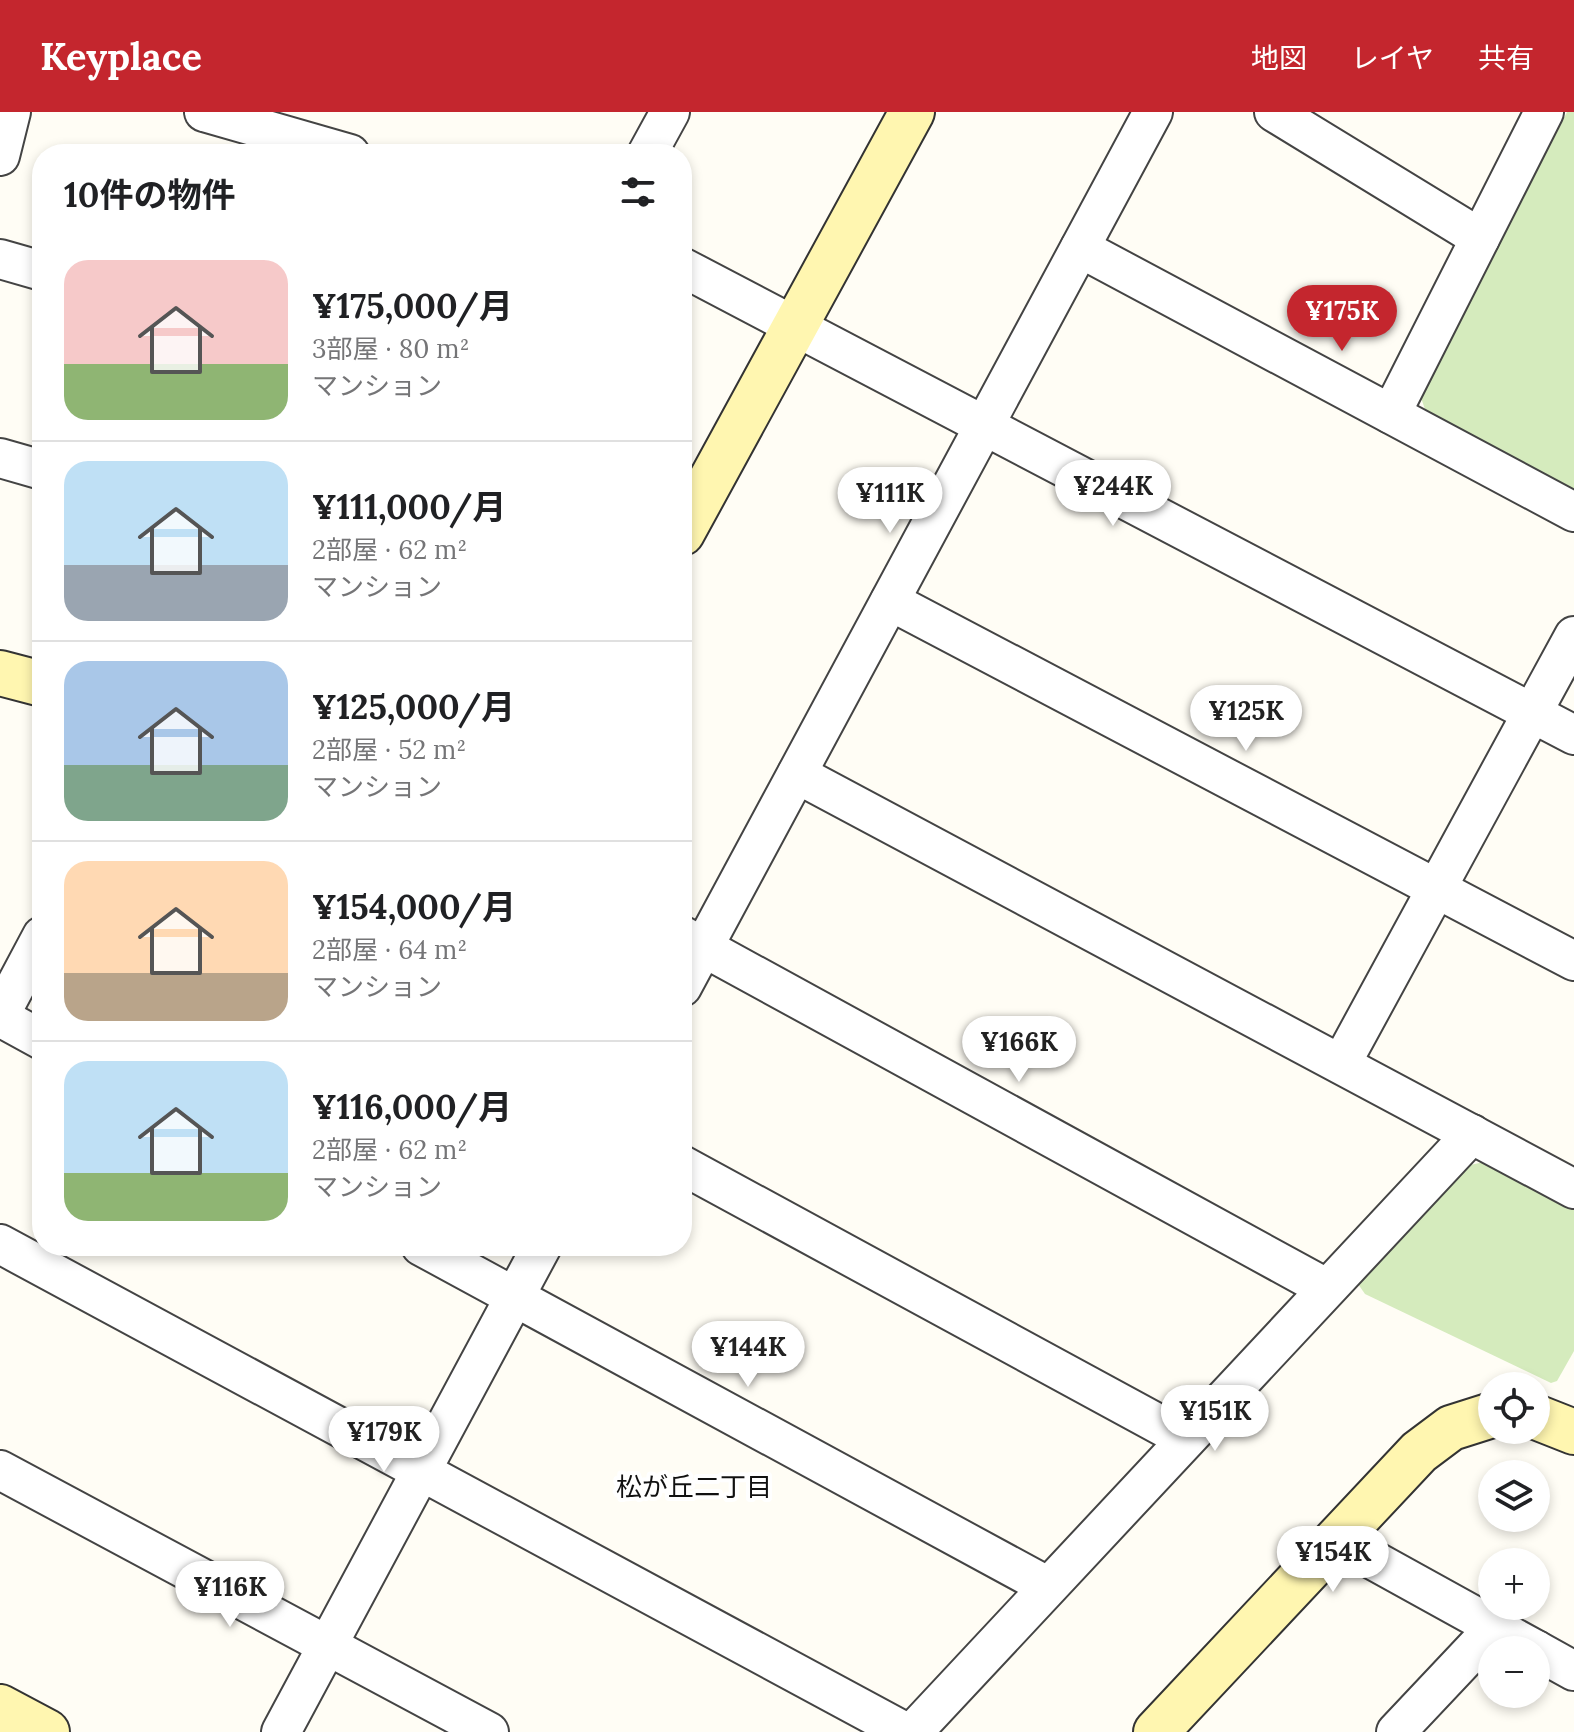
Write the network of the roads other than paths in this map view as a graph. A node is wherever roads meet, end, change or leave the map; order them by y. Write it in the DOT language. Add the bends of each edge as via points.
graph roads {
  1 [pos="11,112"];
  2 [pos="204,112"];
  3 [pos="670,112"];
  4 [pos="912,112"];
  5 [pos="1153,112"];
  6 [pos="1274,112"];
  7 [pos="1544,112"];
  8 [pos="315,144"];
  9 [pos="652,144"];
  10 [pos="0,156"];
  11 [pos="1480,238"];
  12 [pos="1080,248"];
  13 [pos="0,259"];
  14 [pos="32,268"];
  15 [pos="692,272"];
  16 [pos="796,327"];
  17 [pos="1391,414"];
  18 [pos="984,426"];
  19 [pos="0,458"];
  20 [pos="32,467"];
  21 [pos="1574,512"];
  22 [pos="692,515"];
  23 [pos="890,601"];
  24 [pos="1574,636"];
  25 [pos="0,673"];
  26 [pos="32,681"];
  27 [pos="1532,713"];
  28 [pos="1574,735"];
  29 [pos="797,774"];
  30 [pos="1437,888"];
  31 [pos="693,941"];
  32 [pos="32,955"];
  33 [pos="1574,961"];
  34 [pos="0,1016"];
  35 [pos="32,1034"];
  36 [pos="1341,1064"];
  37 [pos="1472,1134"];
  38 [pos="692,1170"];
  39 [pos="1574,1189"];
  40 [pos="0,1244"];
  41 [pos="439,1256"];
  42 [pos="537,1256"];
  43 [pos="1326,1288"];
  44 [pos="515,1297"];
  45 [pos="1478,1419"];
  46 [pos="1550,1423"];
  47 [pos="1574,1432"];
  48 [pos="1186,1439"];
  49 [pos="0,1470"];
  50 [pos="421,1471"];
  51 [pos="1337,1540"];
  52 [pos="1047,1586"];
  53 [pos="1495,1627"];
  54 [pos="1511,1636"];
  55 [pos="327,1646"];
  56 [pos="1550,1658"];
  57 [pos="1574,1671"];
  58 [pos="0,1707"];
  59 [pos="47,1732"];
  60 [pos="281,1732"];
  61 [pos="489,1732"];
  62 [pos="905,1732"];
  63 [pos="913,1732"];
  64 [pos="1156,1732"];
  65 [pos="1396,1732"];
  1 -- 10 [label="street"];
  2 -- 8 [label="street"];
  3 -- 9 [label="street"];
  4 -- 16 [label="street"];
  5 -- 12 [label="street"];
  6 -- 11 [label="street"];
  7 -- 11 [label="street"];
  11 -- 17 [label="street"];
  12 -- 17 [label="street"];
  12 -- 18 [label="street"];
  13 -- 14 [label="street"];
  15 -- 16 [label="street"];
  16 -- 18 [label="street"];
  16 -- 22 [label="street"];
  17 -- 21 [label="street"];
  18 -- 23 [label="street"];
  18 -- 27 [label="street"];
  19 -- 20 [label="street"];
  23 -- 29 [label="street"];
  23 -- 30 [label="street"];
  24 -- 27 [label="street"];
  25 -- 26 [label="street"];
  27 -- 28 [label="street"];
  27 -- 30 [label="street"];
  29 -- 31 [label="street"];
  29 -- 36 [label="street"];
  30 -- 33 [label="street"];
  30 -- 36 [label="street"];
  31 -- 43 [label="street"];
  32 -- 34 [label="street"];
  34 -- 35 [label="street"];
  36 -- 37 [label="street"];
  37 -- 39 [label="street"];
  37 -- 43 [label="street"];
  38 -- 48 [label="street"];
  40 -- 50 [label="street"];
  41 -- 44 [label="street"];
  42 -- 44 [label="street"];
  43 -- 48 [label="street"];
  44 -- 50 [label="street"];
  44 -- 52 [label="street"];
  45 -- 51 [label="street" via="1435,1438"];
  46 -- 47 [label="street"];
  48 -- 52 [label="street"];
  49 -- 55 [label="street"];
  50 -- 55 [label="street"];
  50 -- 62 [label="street"];
  51 -- 53 [label="street"];
  51 -- 64 [label="street"];
  52 -- 63 [label="street"];
  53 -- 54 [label="street"];
  53 -- 65 [label="street"];
  55 -- 60 [label="street"];
  55 -- 61 [label="street"];
  56 -- 57 [label="street"];
  58 -- 59 [label="street"];
}
